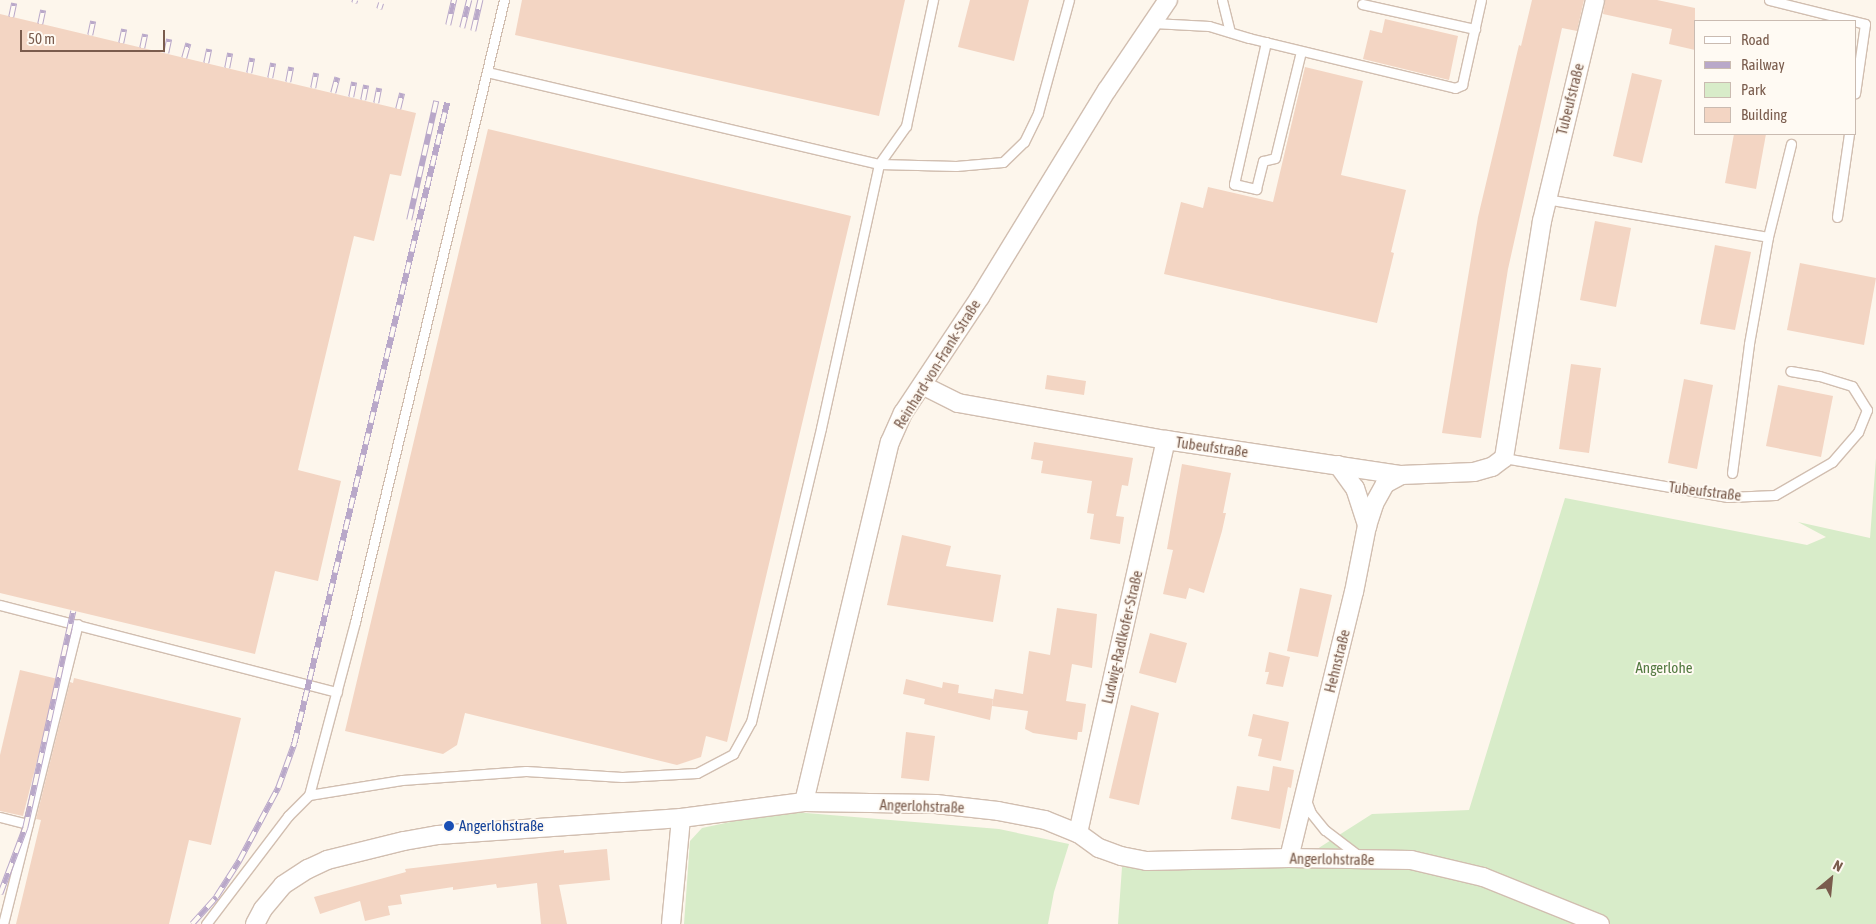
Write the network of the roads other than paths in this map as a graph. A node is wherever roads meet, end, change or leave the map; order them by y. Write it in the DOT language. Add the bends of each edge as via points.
graph roads {
  1 [pos="504,0"];
  2 [pos="932,0"];
  3 [pos="1069,0"];
  4 [pos="1168,0"];
  5 [pos="1222,0"];
  6 [pos="1481,0"];
  7 [pos="1595,0"];
  8 [pos="1769,0"];
  9 [pos="1362,4"];
  10 [pos="1849,20"];
  11 [pos="1856,22"];
  12 [pos="1151,23"];
  13 [pos="1475,29"];
  14 [pos="1230,32"];
  15 [pos="1266,42"];
  16 [pos="1300,51"];
  17 [pos="486,72"];
  18 [pos="1856,86"];
  19 [pos="1849,135"];
  20 [pos="1791,144"];
  21 [pos="879,164"];
  22 [pos="1546,199"];
  23 [pos="1837,217"];
  24 [pos="1768,237"];
  25 [pos="1790,371"];
  26 [pos="922,385"];
  27 [pos="1166,440"];
  28 [pos="1504,458"];
  29 [pos="1338,465"];
  30 [pos="1732,473"];
  31 [pos="1401,475"];
  32 [pos="1366,526"];
  33 [pos="0,605"];
  34 [pos="78,624"];
  35 [pos="337,692"];
  36 [pos="309,795"];
  37 [pos="1304,795"];
  38 [pos="804,802"];
  39 [pos="0,817"];
  40 [pos="681,818"];
  41 [pos="28,824"];
  42 [pos="1078,833"];
  43 [pos="1289,858"];
  44 [pos="1362,858"];
  45 [pos="3,924"];
  46 [pos="206,924"];
  47 [pos="255,924"];
  48 [pos="671,924"];
  49 [pos="1600,924"];
  1 -- 17 [label="lane"];
  2 -- 21 [label="lane" via="906,126"];
  3 -- 21 [label="lane" via="1038,113 1024,142 1003,162 956,166"];
  4 -- 12 [label="street, Reinhard-von-Frank-Straße"];
  5 -- 14 [label="lane"];
  6 -- 13 [label="lane"];
  7 -- 22 [label="street, Tubeufstraße"];
  8 -- 10 [label="lane"];
  9 -- 13 [label="lane"];
  11 -- 18 [label="lane" via="1865,24"];
  12 -- 14 [label="lane" via="1209,26"];
  12 -- 26 [label="street, Reinhard-von-Frank-Straße"];
  13 -- 16 [label="lane" via="1462,85 1455,88"];
  14 -- 15 [label="lane"];
  15 -- 16 [label="lane"];
  15 -- 16 [label="lane" via="1234,184 1256,190 1263,161 1275,158"];
  17 -- 21 [label="lane"];
  17 -- 35 [label="lane"];
  19 -- 23 [label="lane"];
  20 -- 24 [label="lane, Tubeufstraße"];
  21 -- 36 [label="lane" via="821,428 753,712 733,754 697,773 622,777 526,771 402,780"];
  22 -- 24 [label="lane"];
  22 -- 28 [label="street, Tubeufstraße"];
  24 -- 30 [label="lane, Tubeufstraße" via="1749,344"];
  25 -- 28 [label="lane, Tubeufstraße" via="1852,386 1867,410 1858,432 1832,462 1775,496 1728,497"];
  26 -- 27 [label="street, Tubeufstraße" via="958,403"];
  26 -- 38 [label="street, Reinhard-von-Frank-Straße" via="903,413 890,442"];
  27 -- 29 [label="street, Tubeufstraße"];
  27 -- 42 [label="street, Ludwig-Radlkofer-Straße"];
  28 -- 31 [label="street, Tubeufstraße" via="1492,467 1474,472"];
  29 -- 31 [label="street, Tubeufstraße"];
  29 -- 32 [label="street, Hehnstraße" via="1355,488"];
  31 -- 32 [label="street, Hehnstraße" via="1385,484"];
  32 -- 37 [label="street, Hehnstraße" via="1354,592"];
  33 -- 34 [label="lane"];
  34 -- 35 [label="lane"];
  34 -- 41 [label="lane"];
  35 -- 36 [label="lane"];
  36 -- 46 [label="lane" via="288,816"];
  37 -- 43 [label="street, Hehnstraße"];
  37 -- 44 [label="lane" via="1311,813 1325,830"];
  38 -- 40 [label="street, Angerlohstraße"];
  38 -- 42 [label="street, Angerlohstraße" via="936,804 998,811 1045,820"];
  39 -- 41 [label="lane"];
  40 -- 47 [label="street, Angerlohstraße" via="404,840 308,868 283,885"];
  40 -- 48 [label="street"];
  41 -- 45 [label="lane"];
  42 -- 43 [label="street, Angerlohstraße" via="1099,848 1147,861"];
  43 -- 44 [label="street, Angerlohstraße"];
  44 -- 49 [label="street, Angerlohstraße" via="1411,860 1483,877"];
}
